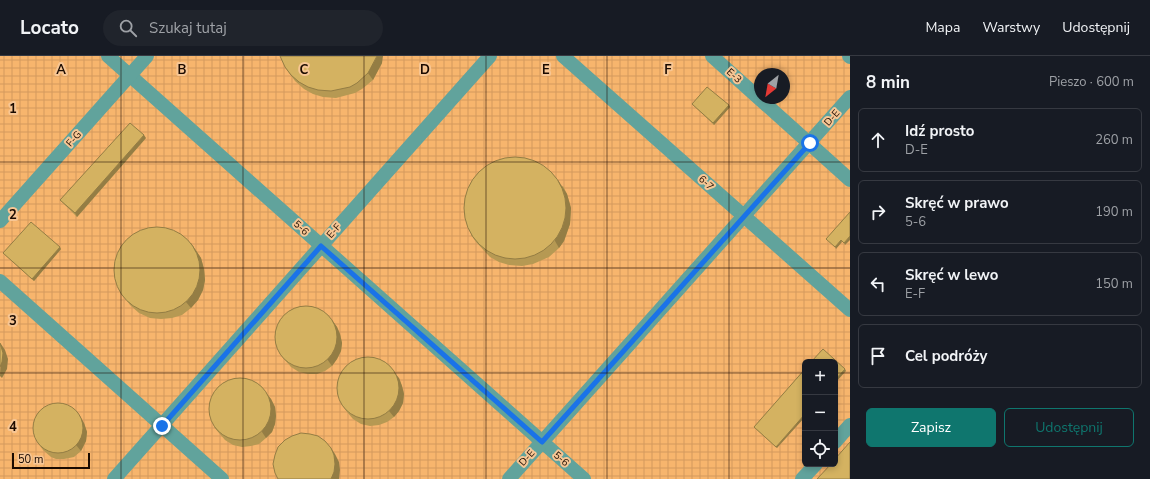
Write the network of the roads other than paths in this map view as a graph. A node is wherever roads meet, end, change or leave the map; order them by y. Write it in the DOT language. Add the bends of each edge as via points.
graph roads {
  1 [pos="108,56"];
  2 [pos="147,56"];
  3 [pos="490,56"];
  4 [pos="563,56"];
  5 [pos="712,56"];
  6 [pos="130,76"];
  7 [pos="850,97"];
  8 [pos="810,143"];
  9 [pos="850,180"];
  10 [pos="744,217"];
  11 [pos="0,221"];
  12 [pos="321,246"];
  13 [pos="0,281"];
  14 [pos="850,310"];
  15 [pos="850,425"];
  16 [pos="162,426"];
  17 [pos="838,439"];
  18 [pos="542,442"];
  19 [pos="813,467"];
  20 [pos="114,479"];
  21 [pos="222,479"];
  22 [pos="509,479"];
  23 [pos="584,479"];
  24 [pos="802,479"];
  1 -- 6 [label="lane, 5-6"];
  2 -- 6 [label="lane, F-G"];
  3 -- 12 [label="lane, E-F"];
  4 -- 10 [label="lane, 6-7"];
  5 -- 8 [label="lane, E-3"];
  6 -- 11 [label="lane, F-G"];
  6 -- 12 [label="lane, 5-6"];
  7 -- 8 [label="lane, D-E"];
  8 -- 9 [label="lane, E-3"];
  8 -- 10 [label="lane, D-E"];
  10 -- 14 [label="lane, 6-7"];
  10 -- 18 [label="lane, D-E"];
  12 -- 16 [label="lane, E-F"];
  12 -- 18 [label="lane, 5-6"];
  13 -- 16 [label="lane"];
  15 -- 17 [label="lane"];
  16 -- 20 [label="lane, E-F"];
  16 -- 21 [label="lane"];
  18 -- 22 [label="lane, D-E"];
  18 -- 23 [label="lane, 5-6"];
  19 -- 24 [label="lane"];
}
